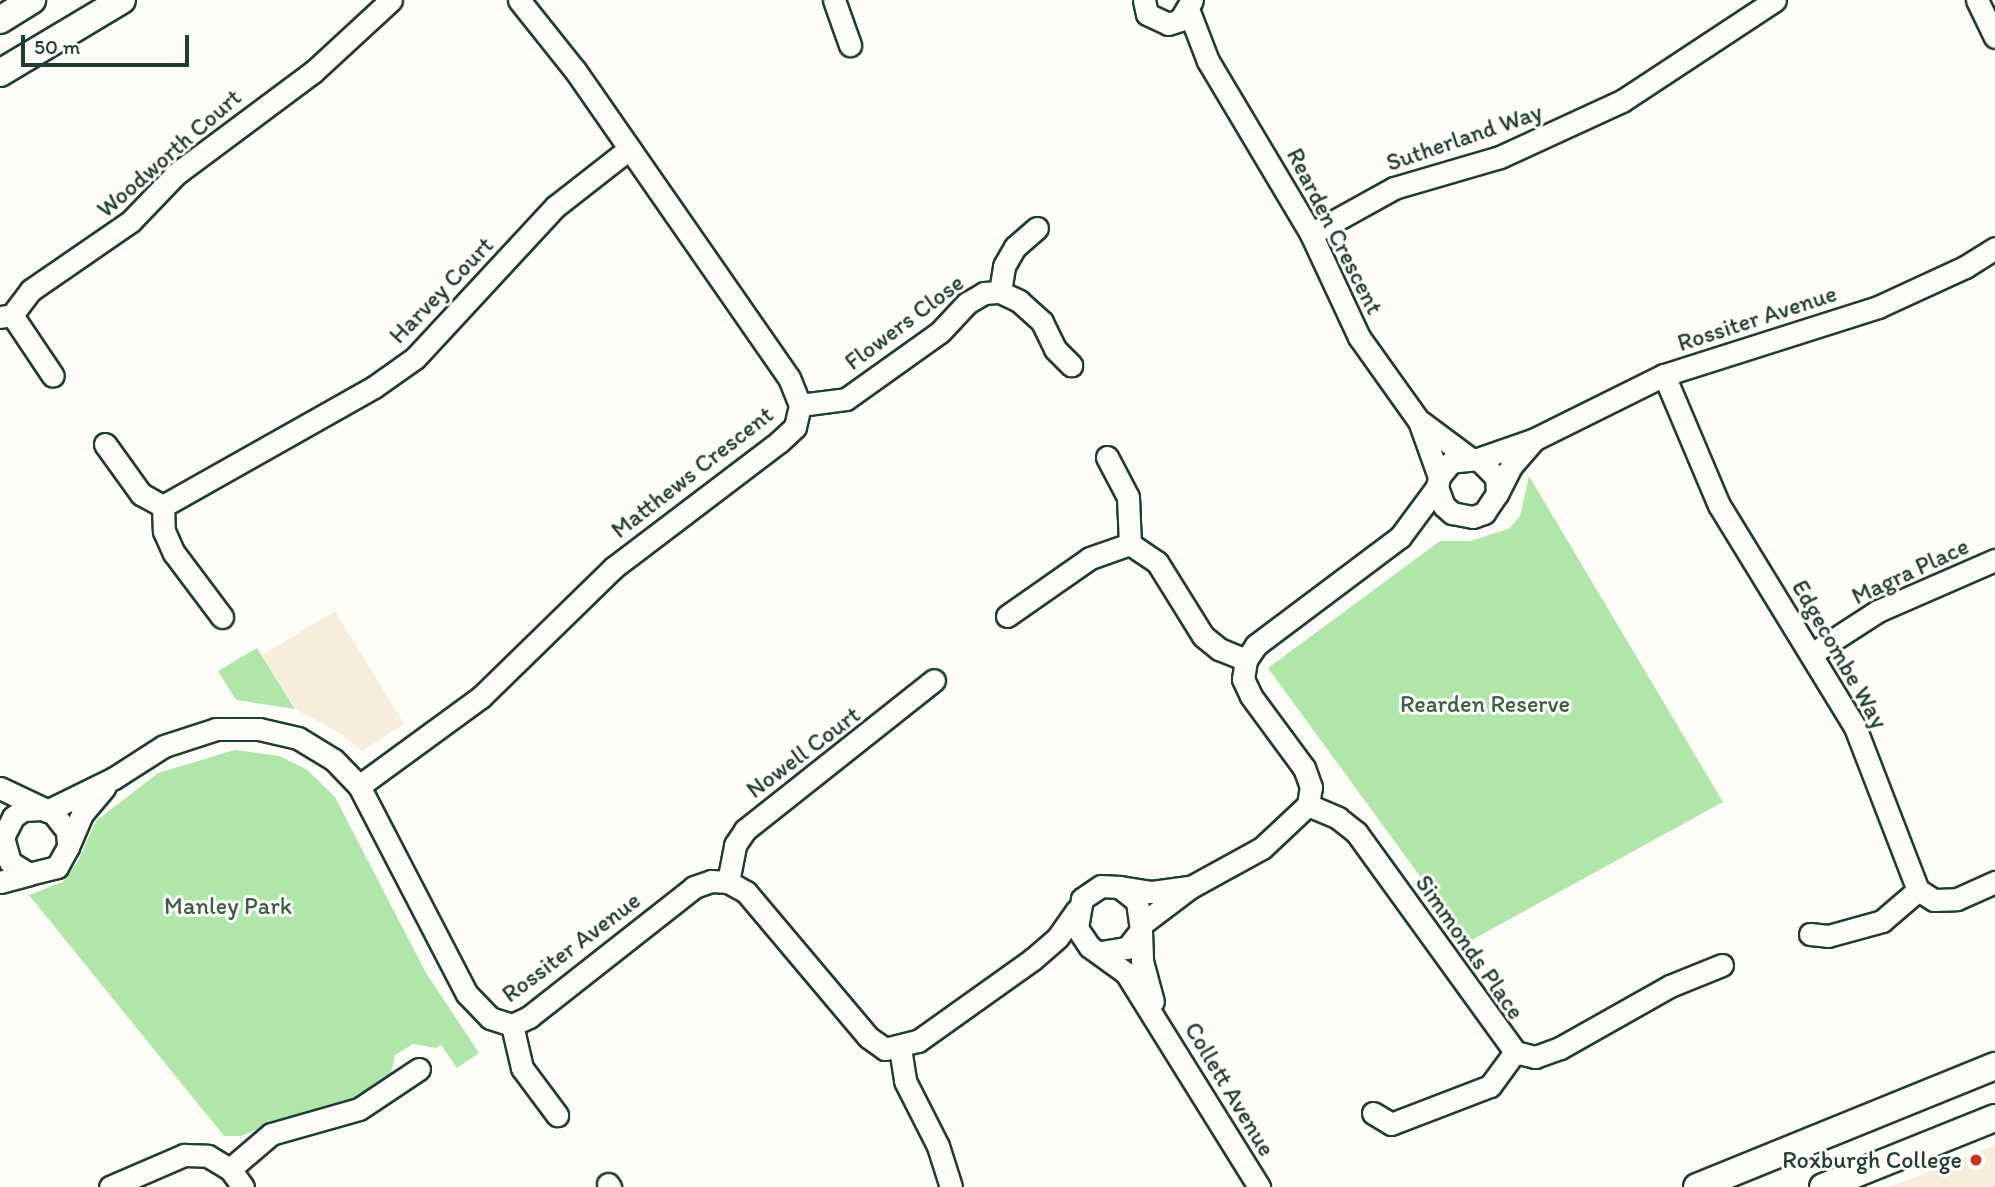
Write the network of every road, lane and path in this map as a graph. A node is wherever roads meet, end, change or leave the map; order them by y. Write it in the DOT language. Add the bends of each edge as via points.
graph roads {
  1 [pos="32,0"];
  2 [pos="122,0"];
  3 [pos="391,0"];
  4 [pos="519,0"];
  5 [pos="834,0"];
  6 [pos="1144,0"];
  7 [pos="1775,0"];
  8 [pos="1977,0"];
  9 [pos="1189,4"];
  10 [pos="0,20"];
  11 [pos="1162,24"];
  12 [pos="1995,37"];
  13 [pos="850,46"];
  14 [pos="1209,61"];
  15 [pos="0,74"];
  16 [pos="629,149"];
  17 [pos="1037,228"];
  18 [pos="1311,234"];
  19 [pos="1995,248"];
  20 [pos="1000,292"];
  21 [pos="6,316"];
  22 [pos="1071,365"];
  23 [pos="1664,375"];
  24 [pos="53,376"];
  25 [pos="800,405"];
  26 [pos="1419,421"];
  27 [pos="1535,439"];
  28 [pos="105,444"];
  29 [pos="1107,457"];
  30 [pos="1473,458"];
  31 [pos="1438,482"];
  32 [pos="1497,494"];
  33 [pos="163,506"];
  34 [pos="1462,517"];
  35 [pos="1400,537"];
  36 [pos="1130,544"];
  37 [pos="1995,560"];
  38 [pos="1007,616"];
  39 [pos="222,617"];
  40 [pos="1813,653"];
  41 [pos="1245,660"];
  42 [pos="934,681"];
  43 [pos="114,778"];
  44 [pos="359,786"];
  45 [pos="0,788"];
  46 [pos="1308,805"];
  47 [pos="44,810"];
  48 [pos="1,838"];
  49 [pos="68,847"];
  50 [pos="29,874"];
  51 [pos="0,882"];
  52 [pos="728,882"];
  53 [pos="1995,882"];
  54 [pos="1119,887"];
  55 [pos="1191,887"];
  56 [pos="1918,890"];
  57 [pos="1077,910"];
  58 [pos="1142,927"];
  59 [pos="1810,933"];
  60 [pos="1099,951"];
  61 [pos="1033,958"];
  62 [pos="1722,965"];
  63 [pos="1157,1018"];
  64 [pos="512,1025"];
  65 [pos="900,1048"];
  66 [pos="1515,1052"];
  67 [pos="1995,1066"];
  68 [pos="419,1069"];
  69 [pos="1373,1113"];
  70 [pos="557,1115"];
  71 [pos="1995,1118"];
  72 [pos="230,1169"];
  73 [pos="110,1187"];
  74 [pos="243,1187"];
  75 [pos="951,1187"];
  76 [pos="1259,1187"];
  77 [pos="1697,1187"];
  78 [pos="1823,1187"];
  1 -- 10 [label="street"];
  2 -- 15 [label="street"];
  3 -- 21 [label="street, Woodworth Court" via="313,72 176,174 104,242 32,290"];
  4 -- 16 [label="street, Matthews Crescent"];
  5 -- 13 [label="street"];
  6 -- 11 [label="street, Rearden Crescent" via="1147,14"];
  7 -- 18 [label="street, Sutherland Way" via="1622,101 1500,157 1394,188"];
  8 -- 12 [label="street"];
  9 -- 11 [label="street" via="1180,20"];
  9 -- 14 [label="street, Rearden Crescent"];
  11 -- 14 [label="street, Rearden Crescent"];
  14 -- 18 [label="street, Rearden Crescent"];
  16 -- 25 [label="street, Matthews Crescent" via="789,378"];
  16 -- 33 [label="street, Harvey Court" via="556,206 415,358 374,387"];
  17 -- 20 [label="street, Flowers Close" via="1015,247 1004,267"];
  18 -- 26 [label="street, Rearden Crescent" via="1359,337"];
  19 -- 23 [label="street, Rossiter Avenue" via="1878,307"];
  20 -- 22 [label="street, Flowers Close" via="1042,322 1055,349"];
  20 -- 25 [label="street, Flowers Close" via="967,303 940,332 846,398"];
  21 -- 24 [label="street, Woodworth Court"];
  23 -- 27 [label="street, Rossiter Avenue"];
  23 -- 40 [label="street, Edgecombe Way" via="1719,505"];
  25 -- 44 [label="street, Matthews Crescent" via="795,427 779,442 613,568 481,697"];
  26 -- 30 [label="street, Rearden Crescent"];
  26 -- 31 [label="street, Rearden Crescent"];
  27 -- 30 [label="street, Rossiter Avenue"];
  27 -- 32 [label="street, Rossiter Avenue" via="1512,465"];
  28 -- 33 [label="street" via="141,494"];
  29 -- 36 [label="street" via="1128,497"];
  30 -- 31 [label="street" via="1451,462"];
  30 -- 32 [label="street" via="1496,477"];
  31 -- 34 [label="street" via="1444,506"];
  31 -- 35 [label="street"];
  32 -- 34 [label="street" via="1484,513"];
  33 -- 39 [label="street" via="164,531 174,553"];
  34 -- 35 [label="street"];
  35 -- 41 [label="street" via="1256,645"];
  36 -- 38 [label="street" via="1090,558"];
  36 -- 41 [label="street" via="1157,562 1203,635 1219,649"];
  37 -- 40 [label="street, Magra Place" via="1878,611"];
  40 -- 56 [label="street, Edgecombe Way" via="1855,727"];
  41 -- 46 [label="street" via="1243,679 1251,696 1304,768 1311,787"];
  42 -- 52 [label="street, Nowell Court" via="745,830 735,845"];
  43 -- 44 [label="street, Rossiter Avenue" via="164,746 216,729 259,729 298,738 334,760"];
  43 -- 47 [label="street, Rossiter Avenue"];
  43 -- 49 [label="street, Rossiter Avenue" via="82,814"];
  44 -- 64 [label="street, Rossiter Avenue" via="467,994 490,1018"];
  45 -- 47 [label="street"];
  46 -- 55 [label="street" via="1262,848"];
  46 -- 66 [label="street, Simmonds Place" via="1356,832"];
  47 -- 48 [label="street" via="23,810 13,817"];
  47 -- 49 [label="street" via="61,821"];
  48 -- 50 [label="street" via="10,862"];
  49 -- 50 [label="street" via="57,867"];
  50 -- 51 [label="street"];
  52 -- 64 [label="street, Rossiter Avenue" via="694,887 529,1017"];
  52 -- 65 [label="street" via="746,892 868,1037 885,1049"];
  53 -- 56 [label="street" via="1957,900 1934,900"];
  54 -- 55 [label="street" via="1152,892"];
  54 -- 57 [label="street" via="1091,891"];
  54 -- 58 [label="street" via="1137,901"];
  55 -- 58 [label="street"];
  56 -- 59 [label="street" via="1882,921 1828,936"];
  57 -- 60 [label="street" via="1082,939"];
  57 -- 61 [label="street" via="1058,937"];
  58 -- 60 [label="street" via="1127,948"];
  58 -- 63 [label="street, Collett Avenue" via="1142,961"];
  60 -- 61 [label="street" via="1066,950"];
  60 -- 63 [label="street, Collett Avenue" via="1126,973"];
  61 -- 65 [label="street" via="918,1041"];
  62 -- 66 [label="street, Simmonds Place" via="1670,986 1560,1048 1535,1056"];
  63 -- 76 [label="street, Collett Avenue"];
  64 -- 70 [label="street" via="522,1068"];
  65 -- 75 [label="street" via="905,1081 938,1146"];
  66 -- 69 [label="street" via="1490,1086 1391,1124"];
  67 -- 77 [label="street"];
  68 -- 72 [label="street" via="359,1109 271,1135"];
  71 -- 78 [label="street"];
  72 -- 73 [label="street" via="208,1156 184,1155"];
  72 -- 74 [label="street"];
}
